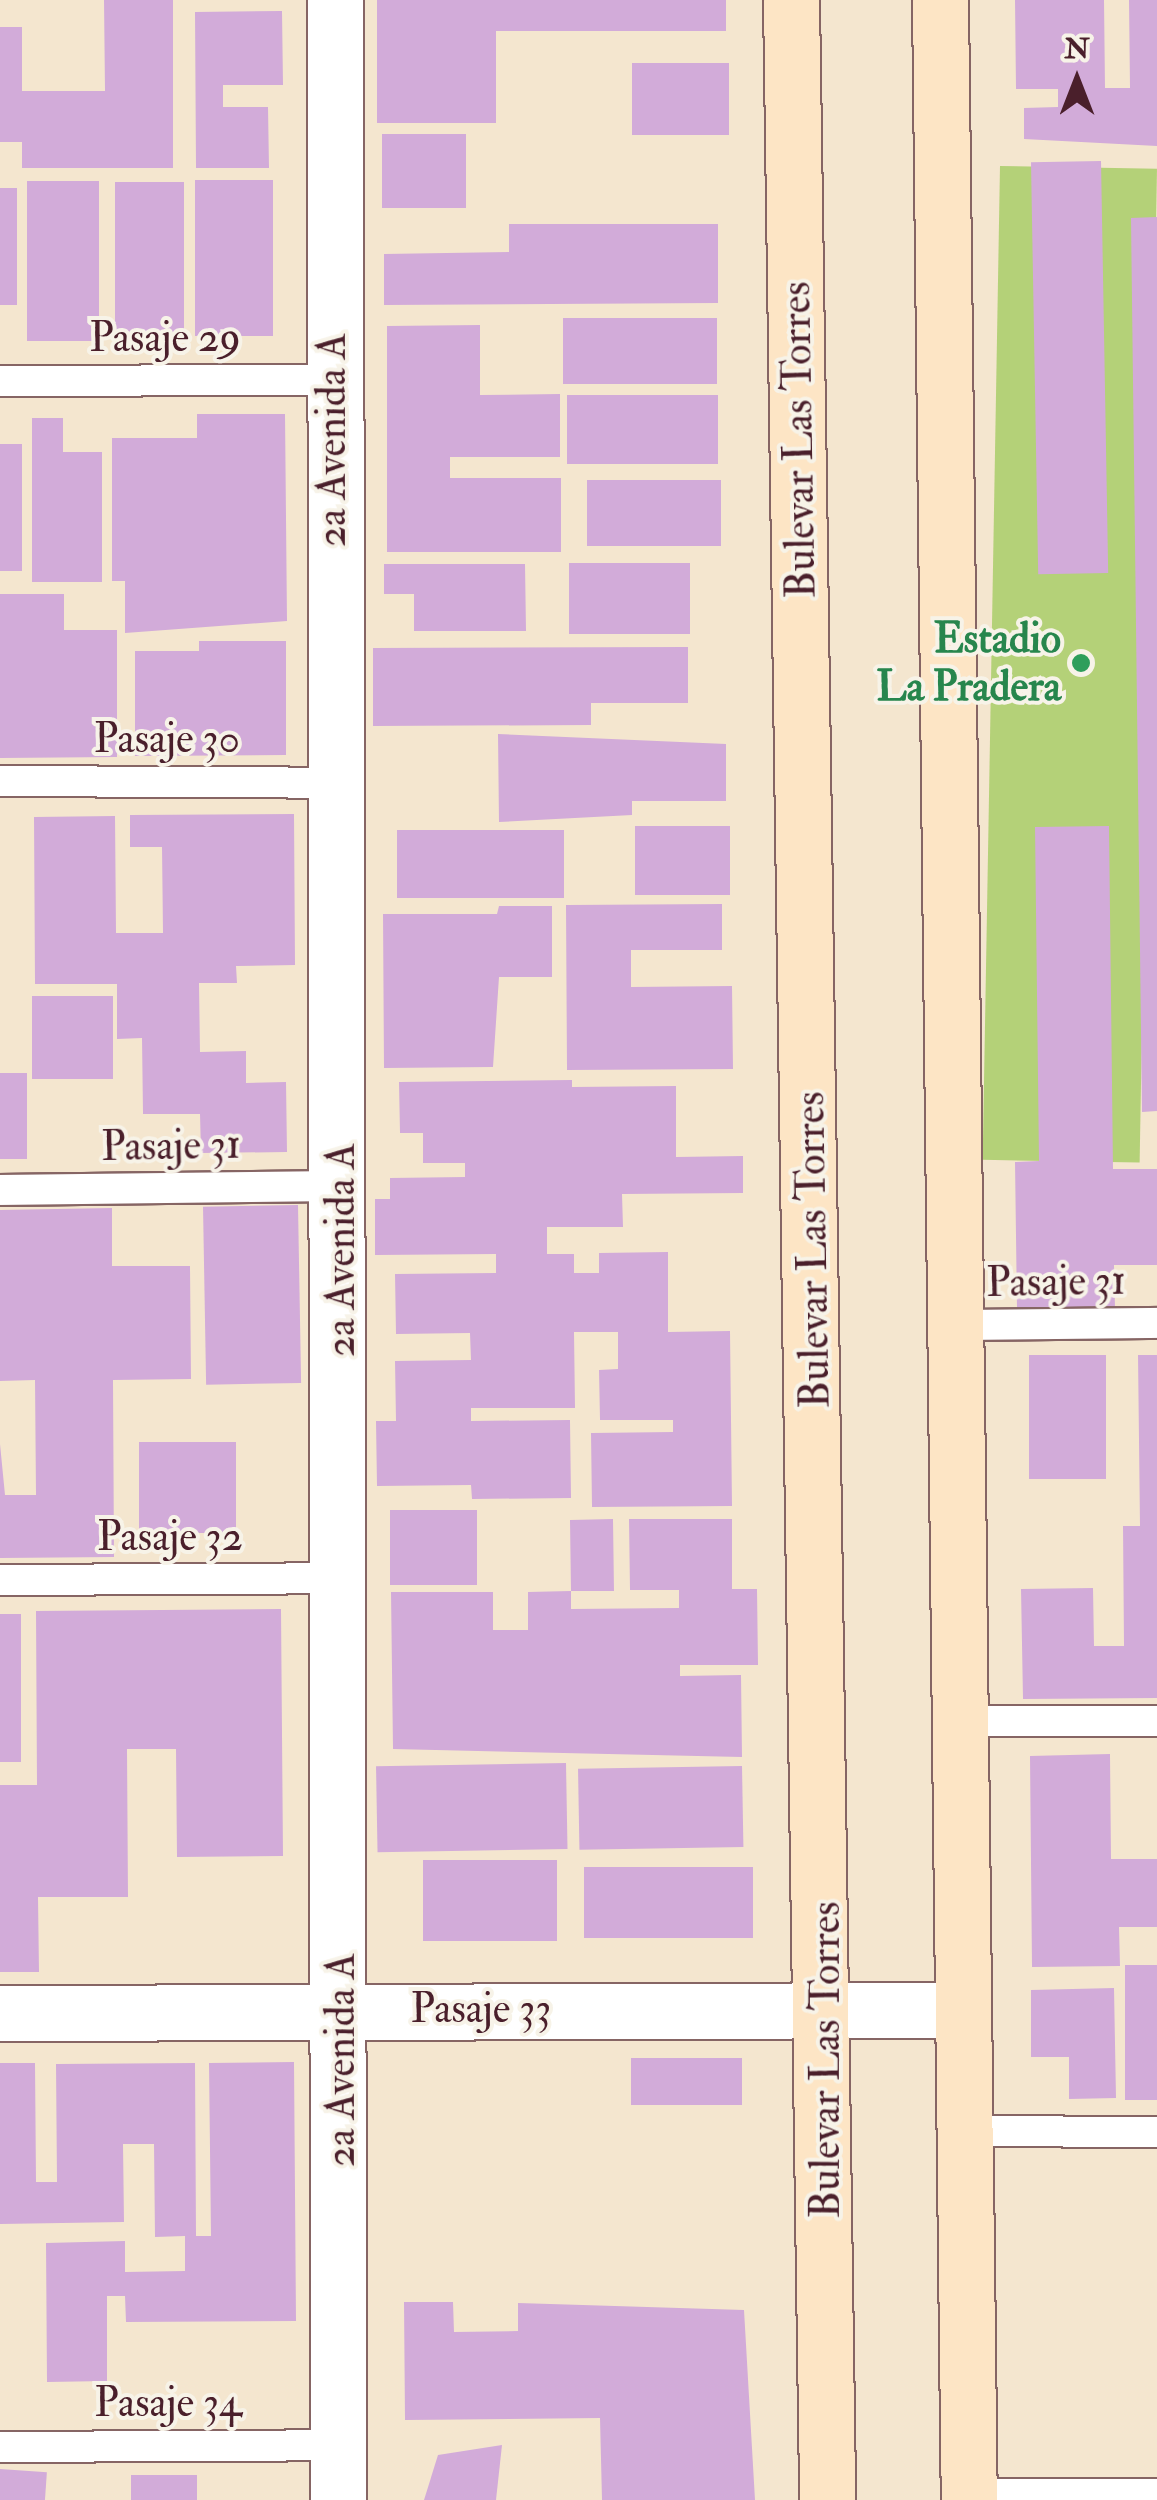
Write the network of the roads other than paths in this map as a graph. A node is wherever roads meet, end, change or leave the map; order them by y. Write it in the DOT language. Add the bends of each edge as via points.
graph roads {
  1 [pos="335,0"];
  2 [pos="791,0"];
  3 [pos="940,0"];
  4 [pos="331,380"];
  5 [pos="0,381"];
  6 [pos="0,781"];
  7 [pos="333,783"];
  8 [pos="342,1186"];
  9 [pos="0,1190"];
  10 [pos="1157,1322"];
  11 [pos="956,1326"];
  12 [pos="340,1578"];
  13 [pos="0,1580"];
  14 [pos="960,1721"];
  15 [pos="1157,1721"];
  16 [pos="342,2008"];
  17 [pos="827,2010"];
  18 [pos="963,2010"];
  19 [pos="0,2013"];
  20 [pos="965,2131"];
  21 [pos="1157,2132"];
  22 [pos="337,2445"];
  23 [pos="0,2447"];
  24 [pos="1157,2494"];
  25 [pos="969,2497"];
  26 [pos="338,2500"];
  27 [pos="828,2500"];
  1 -- 4 [label="street, 2a Avenida A"];
  2 -- 17 [label="street, Bulevar Las Torres"];
  3 -- 11 [label="street"];
  4 -- 5 [label="lane, Pasaje 29"];
  4 -- 7 [label="street, 2a Avenida A"];
  6 -- 7 [label="lane, Pasaje 30"];
  7 -- 8 [label="street, 2a Avenida A"];
  8 -- 9 [label="lane, Pasaje 31"];
  8 -- 12 [label="street, 2a Avenida A"];
  10 -- 11 [label="lane, Pasaje 31"];
  11 -- 14 [label="street"];
  12 -- 13 [label="lane, Pasaje 32"];
  12 -- 16 [label="street, 2a Avenida A"];
  14 -- 15 [label="lane"];
  14 -- 18 [label="street"];
  16 -- 17 [label="street, Pasaje 33"];
  16 -- 19 [label="street, Pasaje 33"];
  16 -- 22 [label="street, 2a Avenida A"];
  17 -- 18 [label="street, Pasaje 33"];
  17 -- 27 [label="street, Bulevar Las Torres"];
  18 -- 20 [label="street"];
  20 -- 21 [label="lane"];
  20 -- 25 [label="street"];
  22 -- 23 [label="lane, Pasaje 34"];
  22 -- 26 [label="street, 2a Avenida A"];
  24 -- 25 [label="lane"];
}
